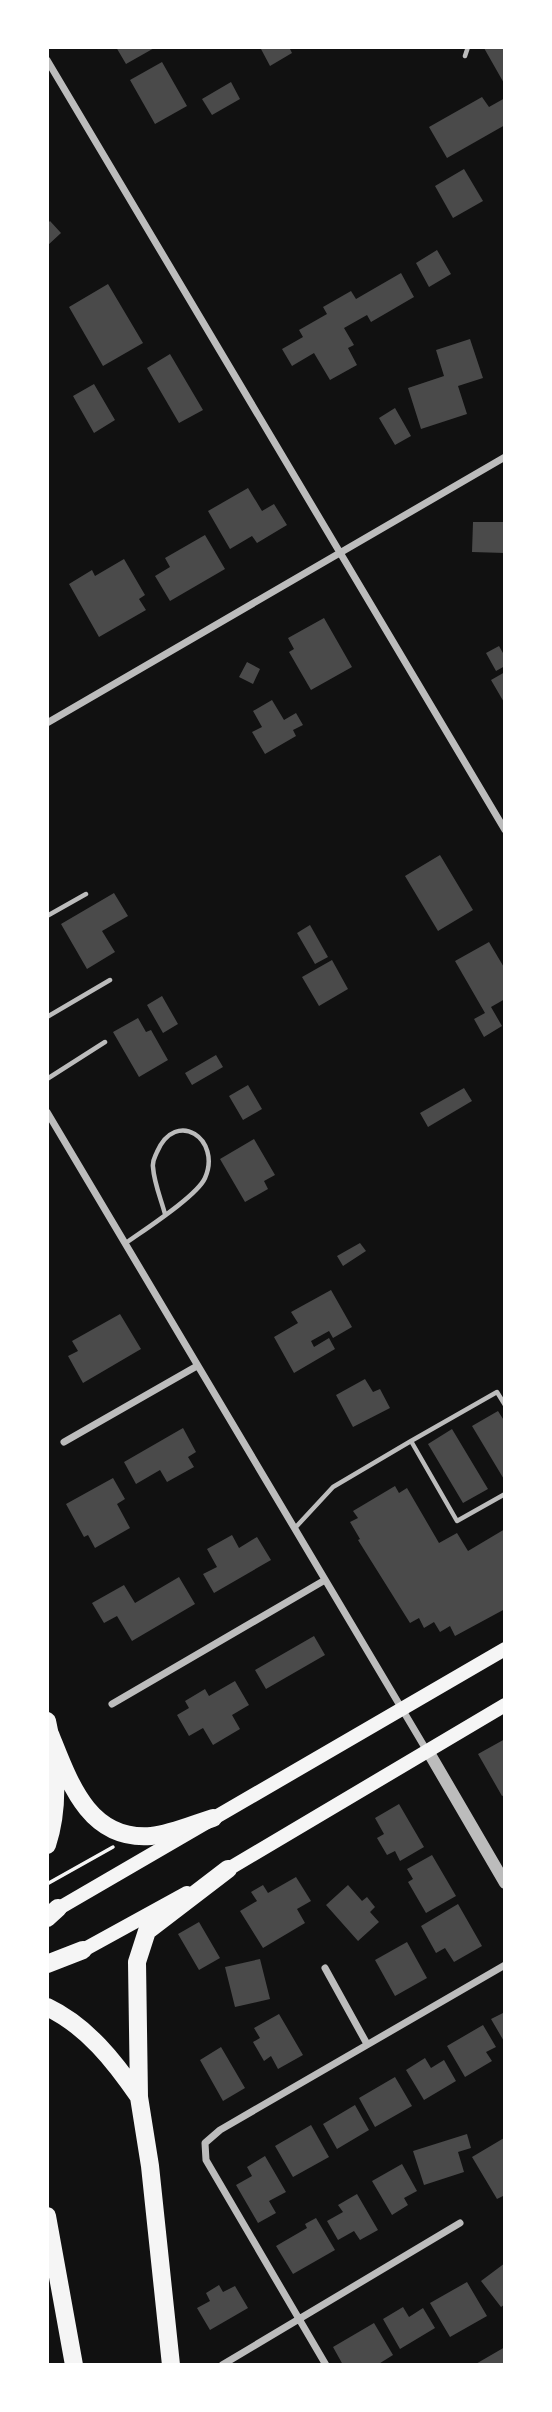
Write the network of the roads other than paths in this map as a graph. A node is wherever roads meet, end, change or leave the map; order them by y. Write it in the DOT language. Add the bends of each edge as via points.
graph roads {
  1 [pos="468,47"];
  2 [pos="465,56"];
  3 [pos="47,60"];
  4 [pos="505,457"];
  5 [pos="340,553"];
  6 [pos="47,723"];
  7 [pos="505,830"];
  8 [pos="86,894"];
  9 [pos="47,916"];
  10 [pos="110,980"];
  11 [pos="47,1017"];
  12 [pos="105,1042"];
  13 [pos="47,1079"];
  14 [pos="47,1112"];
  15 [pos="165,1214"];
  16 [pos="125,1243"];
  17 [pos="197,1366"];
  18 [pos="505,1405"];
  19 [pos="411,1441"];
  20 [pos="64,1442"];
  21 [pos="505,1494"];
  22 [pos="294,1529"];
  23 [pos="325,1580"];
  24 [pos="505,1649"];
  25 [pos="112,1704"];
  26 [pos="505,1705"];
  27 [pos="404,1709"];
  28 [pos="49,1728"];
  29 [pos="428,1751"];
  30 [pos="214,1818"];
  31 [pos="47,1845"];
  32 [pos="228,1869"];
  33 [pos="505,1883"];
  34 [pos="51,1914"];
  35 [pos="83,1951"];
  36 [pos="47,1964"];
  37 [pos="505,1965"];
  38 [pos="325,1968"];
  39 [pos="47,1971"];
  40 [pos="52,2009"];
  41 [pos="367,2044"];
  42 [pos="139,2097"];
  43 [pos="47,2216"];
  44 [pos="460,2223"];
  45 [pos="299,2318"];
  46 [pos="74,2365"];
  47 [pos="171,2365"];
  48 [pos="222,2365"];
  49 [pos="326,2365"];
  1 -- 2 [label="lane"];
  3 -- 5 [label="street"];
  4 -- 5 [label="street"];
  5 -- 6 [label="street"];
  5 -- 7 [label="street"];
  8 -- 9 [label="lane"];
  10 -- 11 [label="lane"];
  12 -- 13 [label="lane"];
  14 -- 16 [label="street"];
  15 -- 15 [label="lane" via="205,1178 205,1142 185,1129 171,1134 152,1164"];
  15 -- 16 [label="lane"];
  16 -- 17 [label="street"];
  17 -- 20 [label="street"];
  17 -- 22 [label="street"];
  18 -- 19 [label="lane" via="497,1392"];
  19 -- 21 [label="lane" via="457,1521"];
  19 -- 22 [label="lane" via="333,1487"];
  22 -- 23 [label="street"];
  23 -- 25 [label="street"];
  23 -- 27 [label="street"];
  24 -- 27 [label="main road"];
  26 -- 29 [label="main road"];
  27 -- 29 [label="street"];
  27 -- 30 [label="main road"];
  28 -- 30 [label="highway" via="74,1790 97,1821 127,1834 152,1836"];
  28 -- 31 [label="highway" via="55,1797"];
  29 -- 32 [label="main road"];
  29 -- 33 [label="street"];
  30 -- 34 [label="main road"];
  32 -- 35 [label="main road"];
  32 -- 42 [label="highway" via="147,1931 137,1962"];
  35 -- 36 [label="highway"];
  35 -- 39 [label="main road"];
  37 -- 41 [label="street"];
  38 -- 41 [label="street"];
  40 -- 42 [label="highway" via="107,2052"];
  41 -- 45 [label="street" via="205,2143 206,2160"];
  42 -- 47 [label="highway"];
  43 -- 46 [label="highway"];
  44 -- 45 [label="street"];
  45 -- 48 [label="street"];
  45 -- 49 [label="street"];
}
